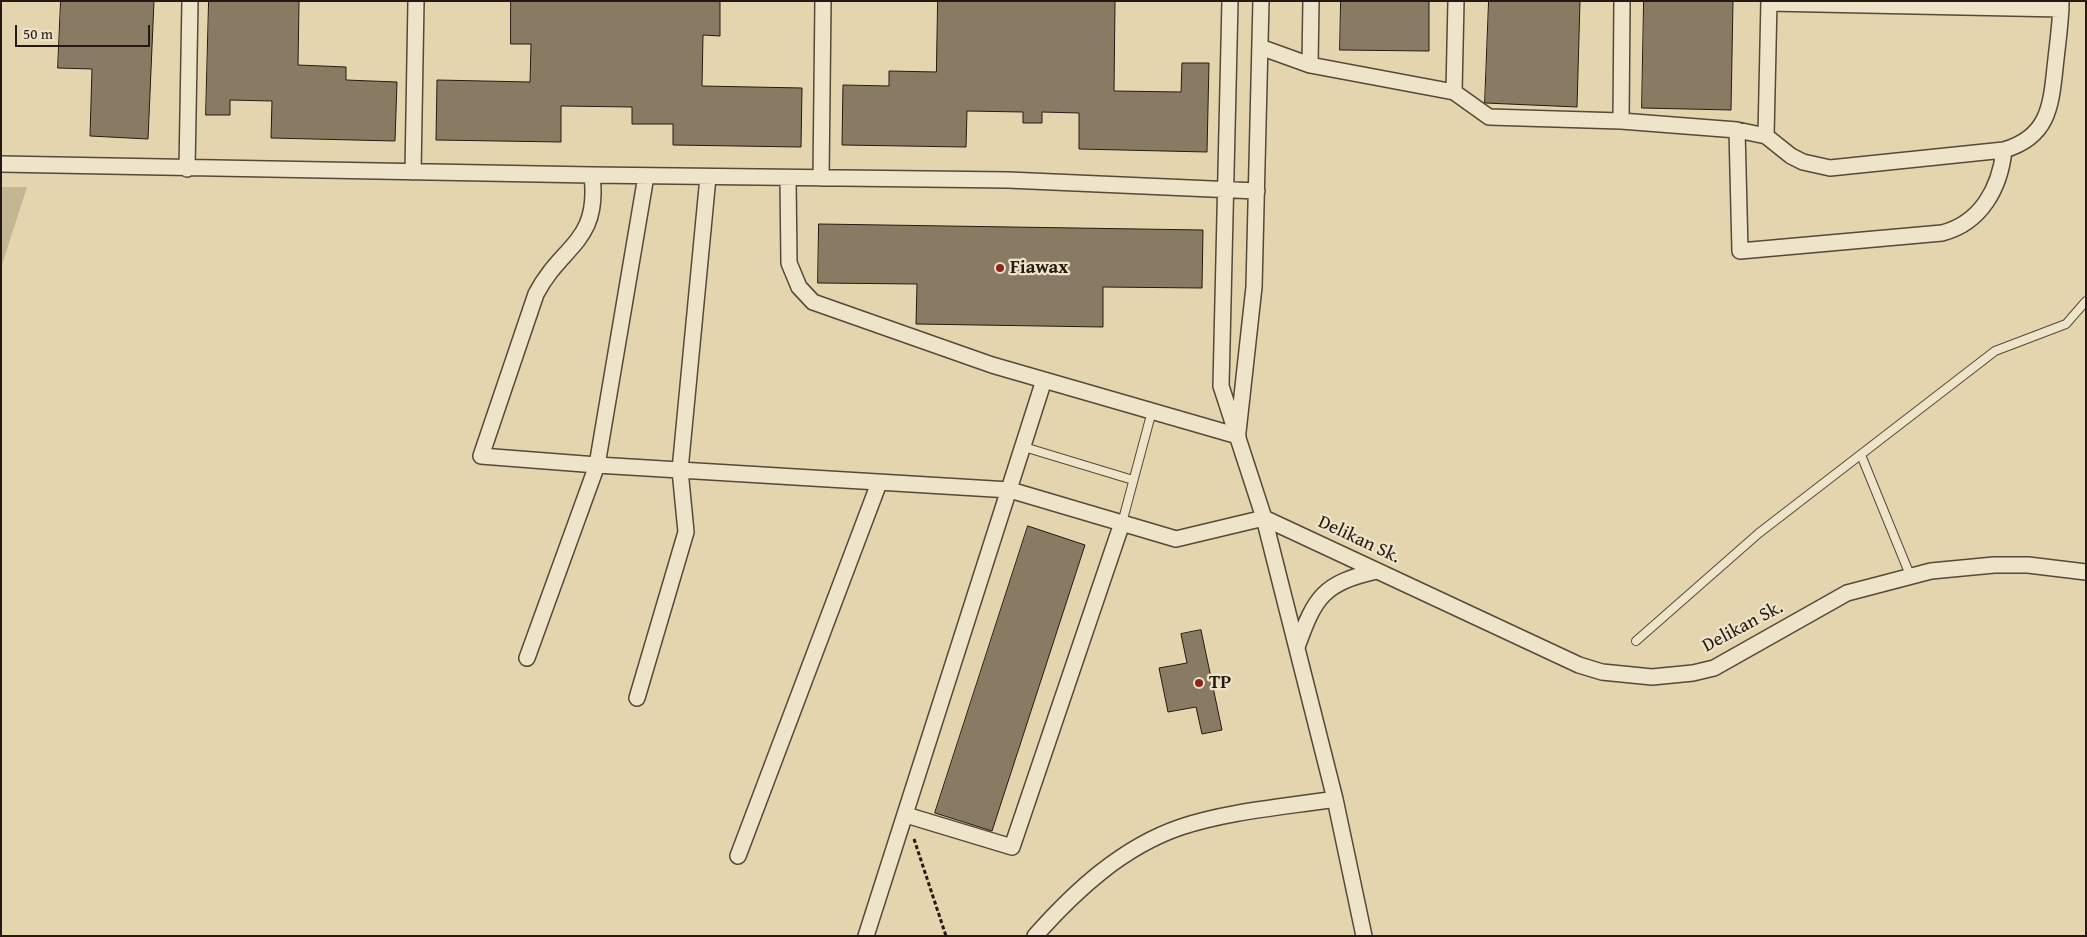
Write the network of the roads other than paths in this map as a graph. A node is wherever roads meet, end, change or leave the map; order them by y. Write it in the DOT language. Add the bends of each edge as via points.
graph roads {
  1 [pos="190,1"];
  2 [pos="416,1"];
  3 [pos="823,1"];
  4 [pos="1230,1"];
  5 [pos="1261,1"];
  6 [pos="1312,1"];
  7 [pos="1456,1"];
  8 [pos="1622,1"];
  9 [pos="1769,2"];
  10 [pos="1917,4"];
  11 [pos="2061,5"];
  12 [pos="1260,47"];
  13 [pos="1310,65"];
  14 [pos="1454,92"];
  15 [pos="1621,121"];
  16 [pos="1737,130"];
  17 [pos="1766,136"];
  18 [pos="2004,150"];
  19 [pos="1,164"];
  20 [pos="187,168"];
  21 [pos="413,172"];
  22 [pos="592,175"];
  23 [pos="646,176"];
  24 [pos="708,177"];
  25 [pos="788,178"];
  26 [pos="821,178"];
  27 [pos="1226,190"];
  28 [pos="1257,191"];
  29 [pos="2086,301"];
  30 [pos="1044,380"];
  31 [pos="1152,411"];
  32 [pos="1238,436"];
  33 [pos="1024,447"];
  34 [pos="1861,455"];
  35 [pos="597,465"];
  36 [pos="680,470"];
  37 [pos="1133,480"];
  38 [pos="879,482"];
  39 [pos="1010,490"];
  40 [pos="1264,518"];
  41 [pos="1122,523"];
  42 [pos="1377,571"];
  43 [pos="2086,572"];
  44 [pos="1910,575"];
  45 [pos="1636,641"];
  46 [pos="1297,647"];
  47 [pos="527,658"];
  48 [pos="636,698"];
  49 [pos="1335,799"];
  50 [pos="906,815"];
  51 [pos="738,856"];
  52 [pos="866,936"];
  53 [pos="1035,936"];
  54 [pos="1364,936"];
  1 -- 20 [label="street"];
  2 -- 21 [label="street"];
  3 -- 26 [label="street"];
  4 -- 27 [label="street"];
  5 -- 12 [label="street"];
  6 -- 13 [label="street"];
  7 -- 14 [label="street"];
  8 -- 15 [label="street"];
  9 -- 10 [label="street"];
  9 -- 17 [label="street"];
  10 -- 11 [label="street"];
  11 -- 18 [label="street" via="2046,118 2033,136"];
  12 -- 13 [label="street"];
  12 -- 28 [label="street"];
  13 -- 14 [label="street"];
  14 -- 15 [label="street" via="1489,116"];
  15 -- 16 [label="street"];
  16 -- 17 [label="street"];
  16 -- 18 [label="street" via="1740,251 1954,230 1969,221 1989,198 2000,175"];
  17 -- 18 [label="street" via="1791,156 1830,168"];
  19 -- 20 [label="street"];
  20 -- 21 [label="street"];
  21 -- 22 [label="street"];
  22 -- 23 [label="street"];
  22 -- 35 [label="street" via="594,190 589,221 577,244 550,272 536,294 481,456"];
  23 -- 24 [label="street"];
  23 -- 35 [label="street"];
  24 -- 25 [label="street"];
  24 -- 36 [label="street"];
  25 -- 26 [label="street"];
  25 -- 30 [label="street" via="789,262 799,287 813,302"];
  26 -- 27 [label="street" via="1008,180"];
  27 -- 28 [label="street"];
  27 -- 32 [label="street" via="1221,386"];
  28 -- 32 [label="street" via="1254,287"];
  29 -- 34 [label="lane" via="2066,324 1995,351"];
  30 -- 31 [label="street"];
  30 -- 33 [label="street"];
  31 -- 32 [label="street"];
  31 -- 37 [label="lane"];
  32 -- 40 [label="street"];
  33 -- 37 [label="lane"];
  33 -- 39 [label="street"];
  34 -- 44 [label="lane"];
  34 -- 45 [label="lane" via="1759,533"];
  35 -- 36 [label="street"];
  35 -- 47 [label="street"];
  36 -- 38 [label="street"];
  36 -- 48 [label="street" via="686,532"];
  37 -- 41 [label="lane"];
  38 -- 39 [label="street"];
  38 -- 51 [label="street"];
  39 -- 41 [label="street"];
  39 -- 50 [label="street"];
  40 -- 41 [label="street" via="1176,539"];
  40 -- 42 [label="street, Delikan Sk."];
  40 -- 46 [label="street"];
  41 -- 50 [label="street" via="1012,847"];
  42 -- 44 [label="street, Delikan Sk." via="1579,665 1602,672 1652,677 1714,668 1847,593"];
  42 -- 46 [label="street" via="1348,578 1321,595 1310,612"];
  43 -- 44 [label="street, Delikan Sk." via="1994,565"];
  46 -- 49 [label="street"];
  49 -- 53 [label="street" via="1200,822 1163,834 1134,849 1100,873 1054,914"];
  49 -- 54 [label="street"];
  50 -- 52 [label="street"];
}
